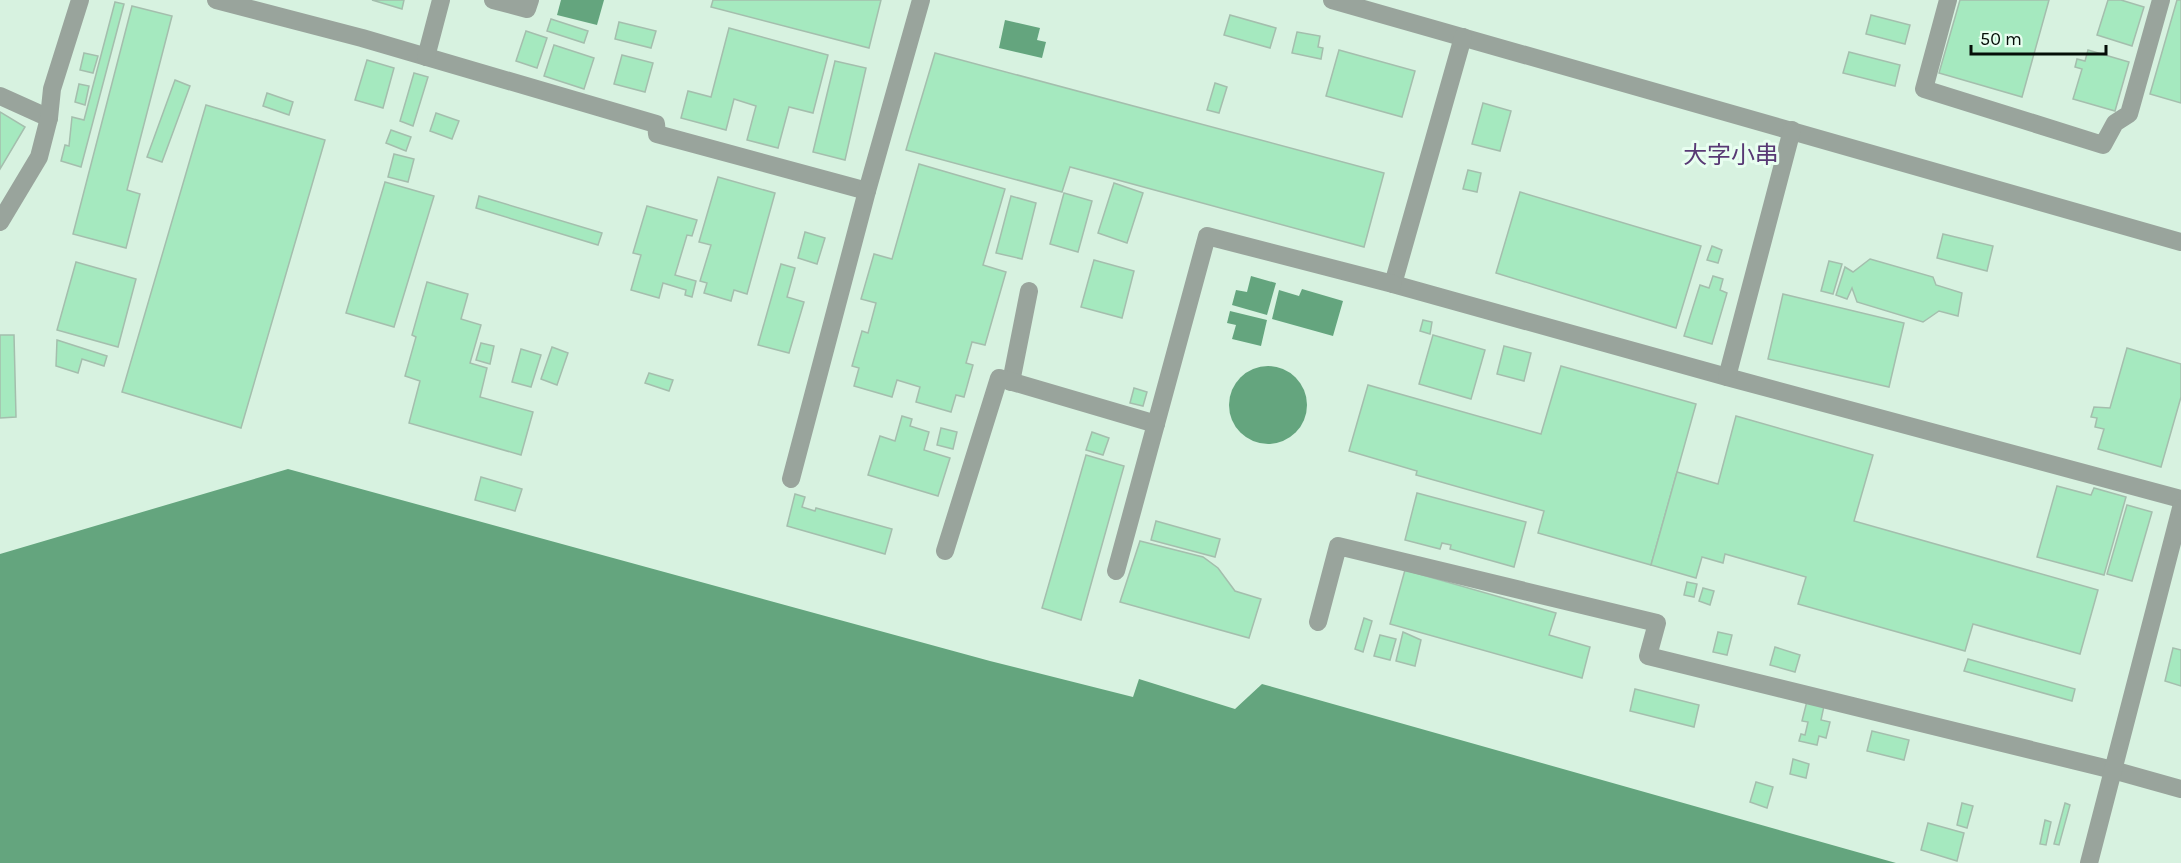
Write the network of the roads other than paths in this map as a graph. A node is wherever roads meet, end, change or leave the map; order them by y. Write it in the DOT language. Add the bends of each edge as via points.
graph roads {
  1 [pos="80,0"];
  2 [pos="216,0"];
  3 [pos="441,0"];
  4 [pos="493,0"];
  5 [pos="530,0"];
  6 [pos="921,0"];
  7 [pos="1332,0"];
  8 [pos="1948,0"];
  9 [pos="2161,0"];
  10 [pos="1463,37"];
  11 [pos="426,57"];
  12 [pos="0,96"];
  13 [pos="49,118"];
  14 [pos="1792,130"];
  15 [pos="867,191"];
  16 [pos="0,222"];
  17 [pos="2181,242"];
  18 [pos="1393,284"];
  19 [pos="1029,291"];
  20 [pos="1728,378"];
  21 [pos="1011,382"];
  22 [pos="1156,424"];
  23 [pos="791,479"];
  24 [pos="2181,499"];
  25 [pos="2181,508"];
  26 [pos="945,551"];
  27 [pos="1116,571"];
  28 [pos="1318,622"];
  29 [pos="2114,770"];
  30 [pos="2181,789"];
  31 [pos="2089,863"];
  1 -- 13 [label="lane" via="52,90"];
  2 -- 11 [label="lane"];
  3 -- 11 [label="lane"];
  4 -- 5 [label="lane" via="527,9"];
  6 -- 15 [label="lane"];
  7 -- 10 [label="lane"];
  8 -- 9 [label="lane" via="1924,89 2103,145 2115,123 2129,114"];
  10 -- 14 [label="lane"];
  10 -- 18 [label="lane"];
  11 -- 15 [label="lane" via="656,124 657,134"];
  12 -- 13 [label="lane"];
  13 -- 16 [label="lane" via="39,157"];
  14 -- 17 [label="lane"];
  14 -- 20 [label="lane"];
  15 -- 23 [label="lane"];
  18 -- 20 [label="lane"];
  18 -- 22 [label="lane" via="1207,236"];
  19 -- 21 [label="lane"];
  20 -- 24 [label="lane"];
  21 -- 22 [label="lane"];
  21 -- 26 [label="lane" via="999,378"];
  22 -- 27 [label="lane"];
  25 -- 29 [label="lane"];
  28 -- 29 [label="lane" via="1338,546 1657,623 1648,656"];
  29 -- 30 [label="lane"];
  29 -- 31 [label="lane"];
}
